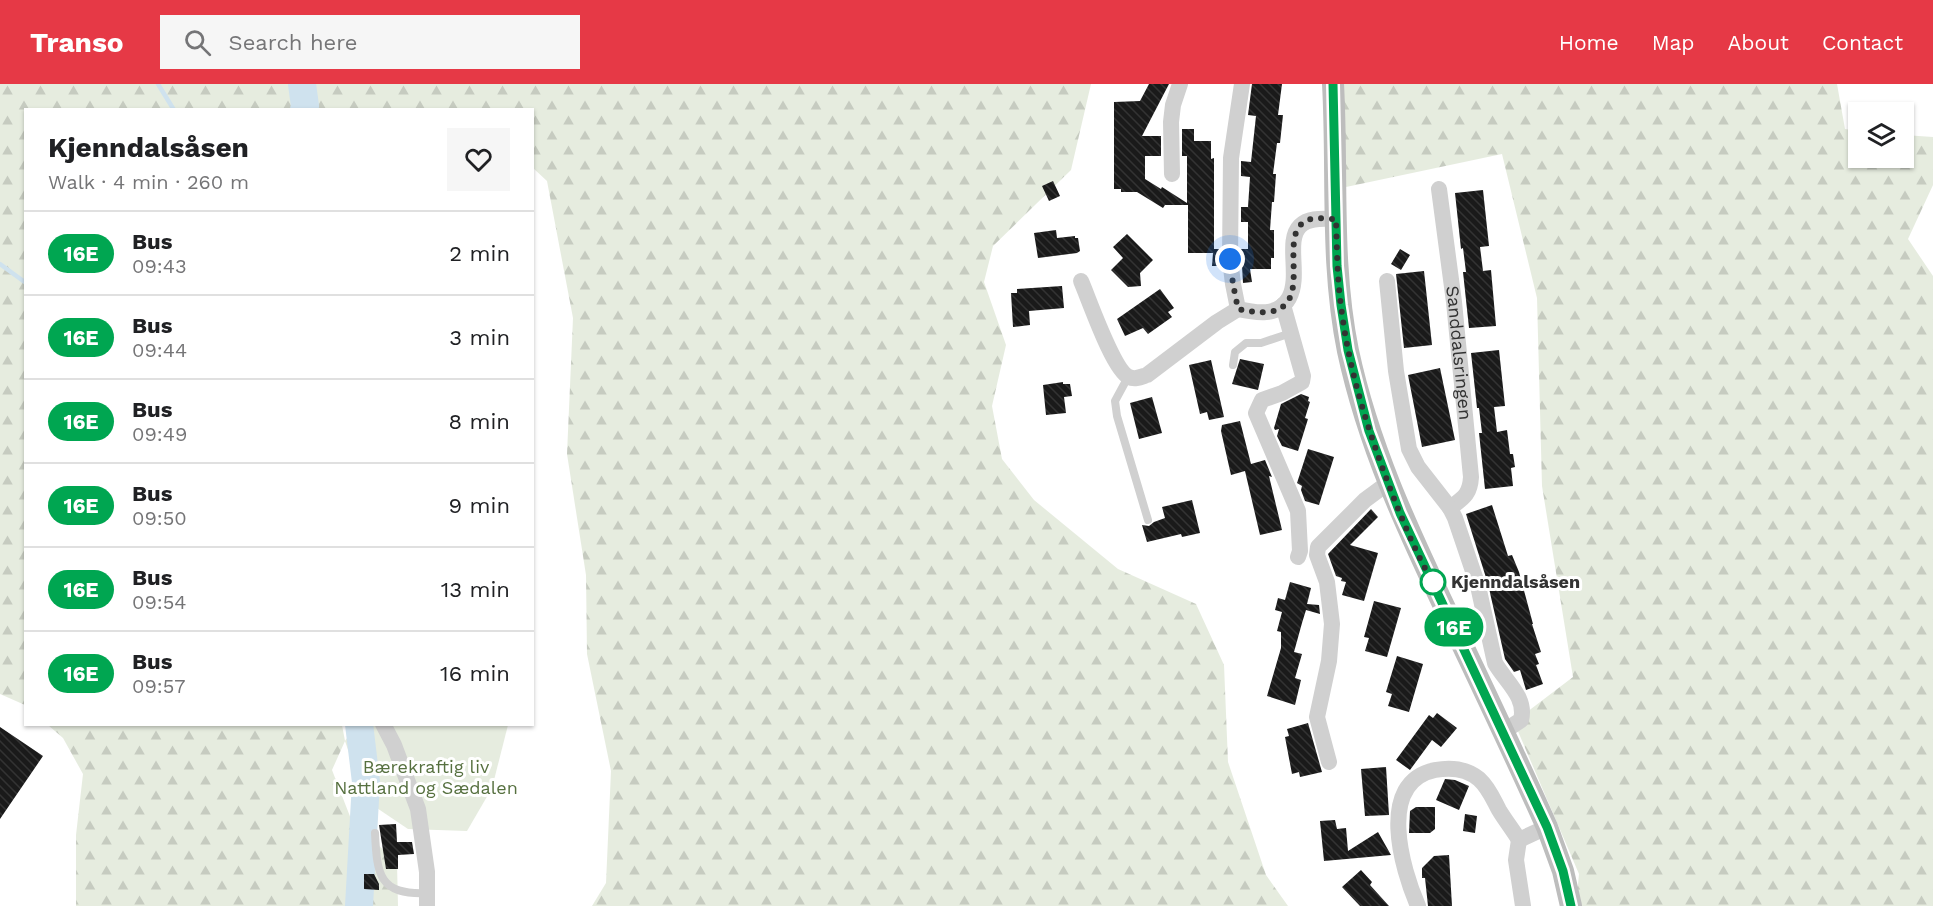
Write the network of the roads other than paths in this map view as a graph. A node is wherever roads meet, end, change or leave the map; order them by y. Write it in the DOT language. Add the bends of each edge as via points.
graph roads {
  1 [pos="1180,84"];
  2 [pos="1242,84"];
  3 [pos="1333,84"];
  4 [pos="1172,174"];
  5 [pos="1439,189"];
  6 [pos="1336,219"];
  7 [pos="1081,280"];
  8 [pos="1387,281"];
  9 [pos="1283,305"];
  10 [pos="1238,309"];
  11 [pos="1291,333"];
  12 [pos="1233,365"];
  13 [pos="1128,377"];
  14 [pos="1388,483"];
  15 [pos="1450,508"];
  16 [pos="1148,520"];
  17 [pos="1298,557"];
  18 [pos="384,726"];
  19 [pos="1503,732"];
  20 [pos="1329,762"];
  21 [pos="1547,827"];
  22 [pos="375,833"];
  23 [pos="1519,840"];
  24 [pos="427,900"];
  25 [pos="1418,906"];
  26 [pos="1523,906"];
  27 [pos="1571,906"];
  1 -- 4 [label="street" via="1173,105"];
  2 -- 10 [label="street" via="1231,158 1230,259"];
  3 -- 6 [label="main road"];
  5 -- 15 [label="street, Sanddalsringen" via="1471,477 1465,496"];
  6 -- 9 [label="street" via="1308,220 1295,233 1294,283"];
  6 -- 14 [label="main road" via="1348,350 1369,431"];
  7 -- 13 [label="street" via="1113,358"];
  8 -- 15 [label="street" via="1409,449 1421,473"];
  9 -- 10 [label="street" via="1264,313"];
  9 -- 11 [label="street"];
  10 -- 13 [label="street" via="1147,375"];
  11 -- 12 [label="lane" via="1261,343 1246,343 1235,352"];
  11 -- 17 [label="street" via="1302,382 1262,400 1256,413 1298,512"];
  13 -- 16 [label="lane" via="1115,401 1117,416"];
  14 -- 19 [label="main road"];
  14 -- 20 [label="street" via="1318,547 1332,624 1317,717"];
  15 -- 19 [label="street" via="1478,586 1496,663 1522,704 1521,720"];
  18 -- 24 [label="street" via="418,809"];
  19 -- 21 [label="main road"];
  21 -- 23 [label="street"];
  21 -- 27 [label="main road"];
  22 -- 24 [label="lane" via="376,862 390,887"];
  23 -- 25 [label="street" via="1489,789 1473,775 1444,769 1421,776 1405,792 1398,814 1401,850"];
  23 -- 26 [label="street" via="1516,860"];
}
